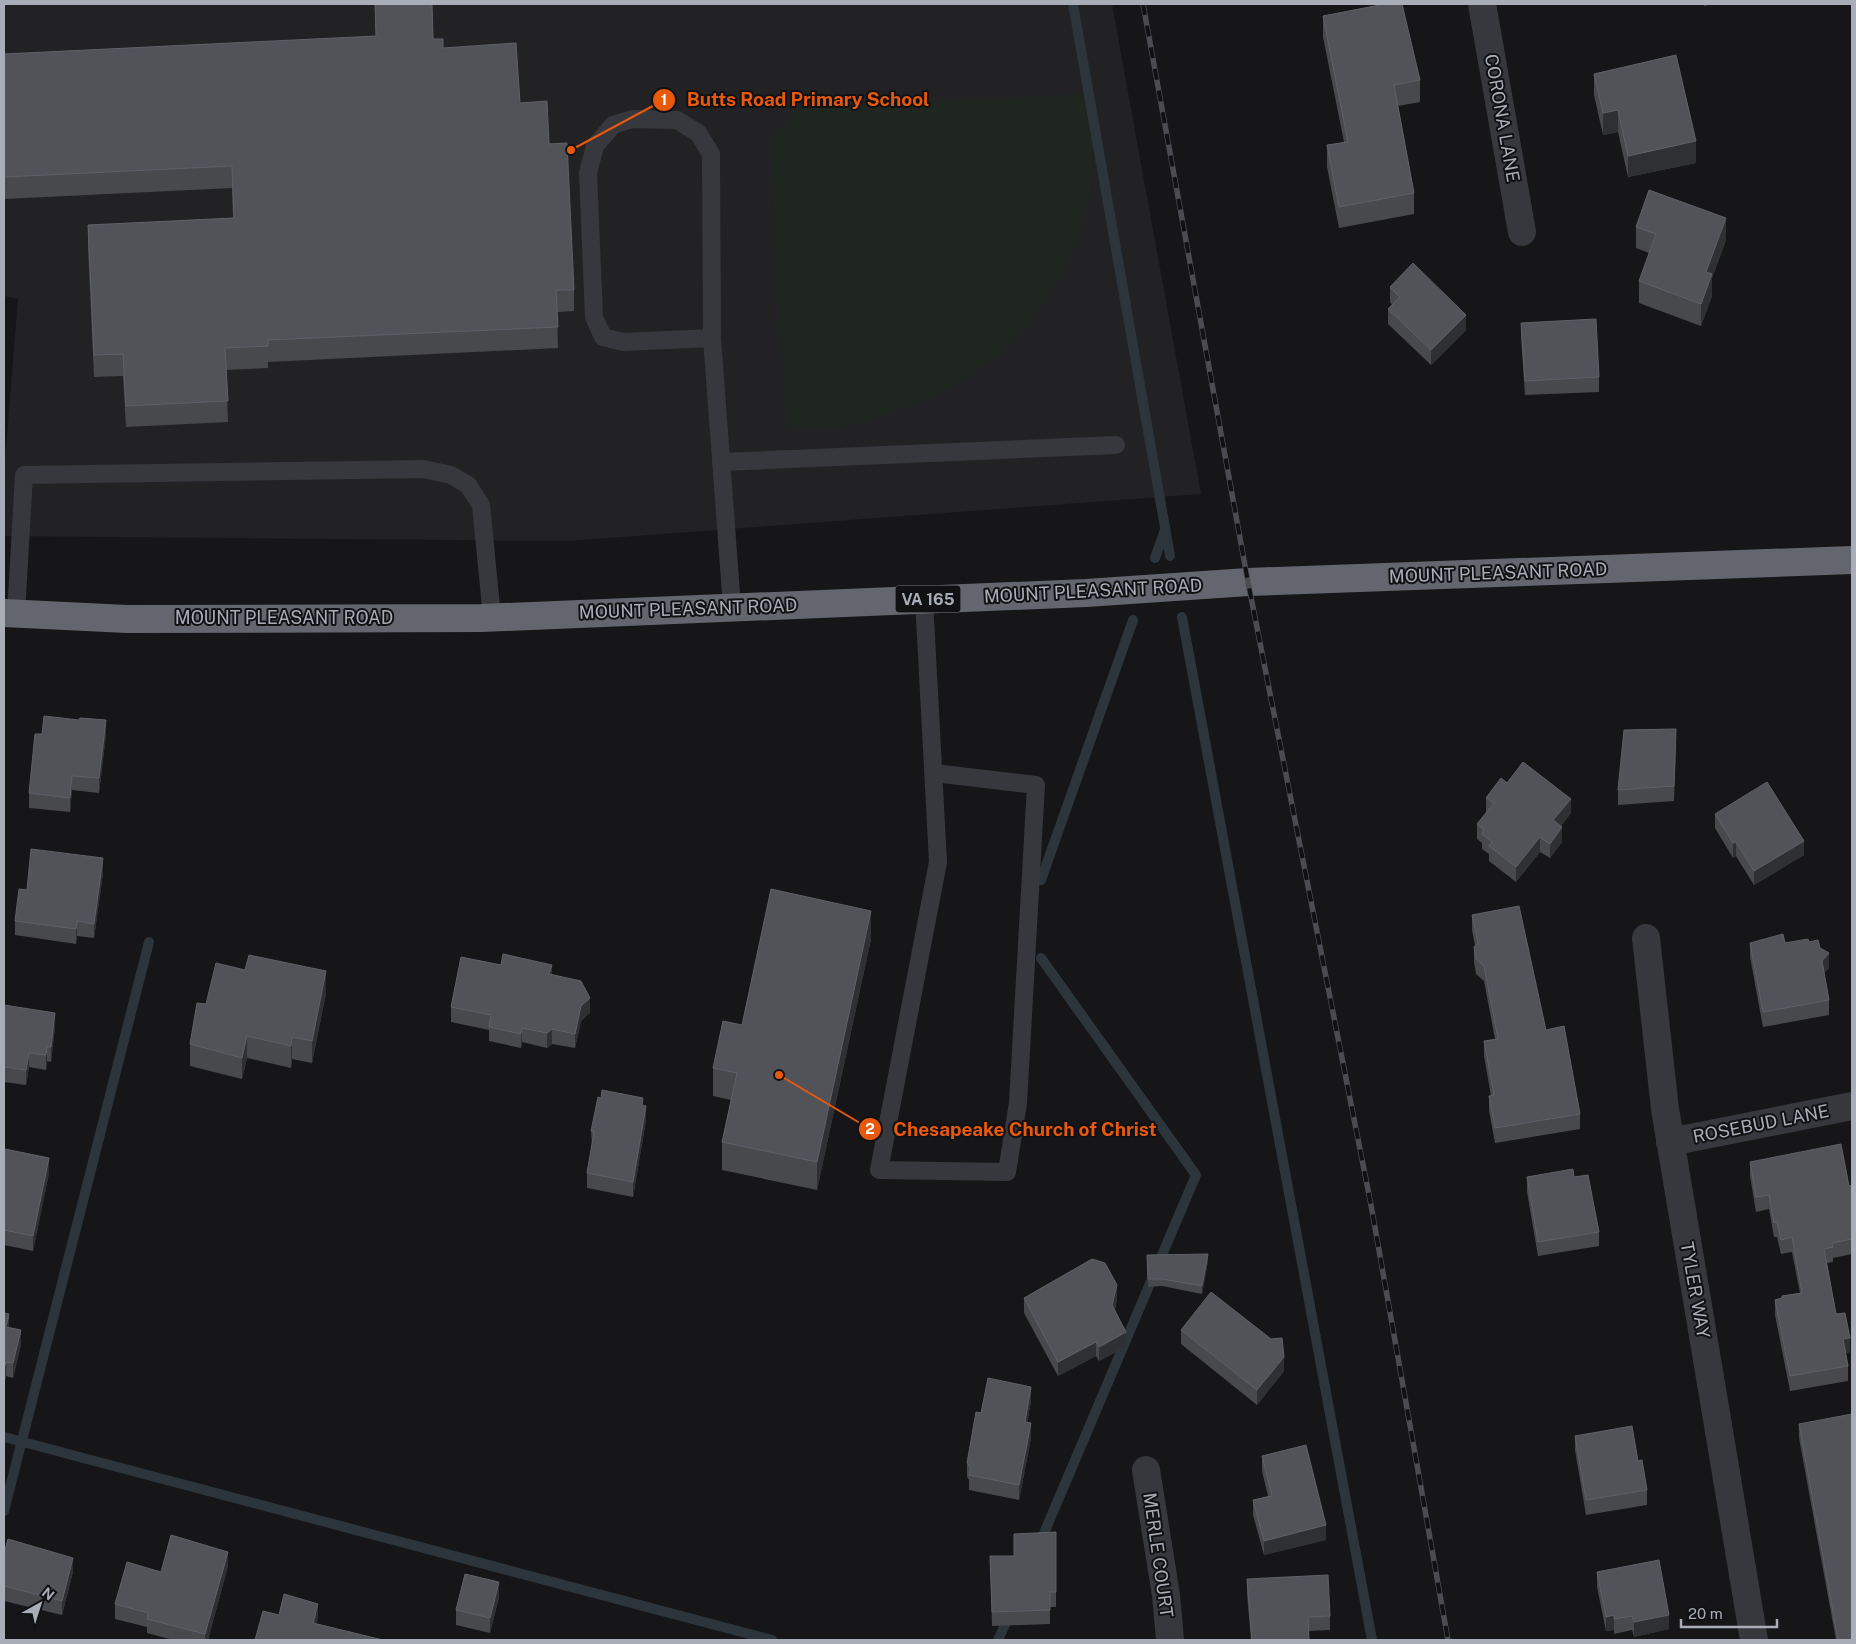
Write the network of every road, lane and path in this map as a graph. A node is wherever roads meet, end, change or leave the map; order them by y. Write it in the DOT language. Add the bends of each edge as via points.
graph roads {
  1 [pos="1482,4"];
  2 [pos="1522,232"];
  3 [pos="712,338"];
  4 [pos="1116,445"];
  5 [pos="721,462"];
  6 [pos="1852,560"];
  7 [pos="924,599"];
  8 [pos="732,607"];
  9 [pos="10,614"];
  10 [pos="492,617"];
  11 [pos="934,773"];
  12 [pos="1646,938"];
  13 [pos="1852,1106"];
  14 [pos="1670,1142"];
  15 [pos="1146,1470"];
  16 [pos="1170,1640"];
  17 [pos="1754,1640"];
  1 -- 2 [label="street, CORONA LANE"];
  3 -- 3 [label="lane" via="711,154 698,133 677,120 632,119 613,124 594,146 588,173 594,317 603,337 623,342"];
  3 -- 5 [label="lane"];
  4 -- 5 [label="lane"];
  5 -- 8 [label="lane"];
  6 -- 7 [label="highway, MOUNT PLEASANT ROAD / VA 165" via="1248,582"];
  7 -- 8 [label="highway, MOUNT PLEASANT ROAD / VA 165"];
  7 -- 11 [label="lane"];
  8 -- 10 [label="highway, MOUNT PLEASANT ROAD / VA 165"];
  9 -- 10 [label="highway, MOUNT PLEASANT ROAD / VA 165" via="127,619"];
  9 -- 10 [label="lane" via="24,474 424,469 451,475 468,485 481,505"];
  11 -- 11 [label="lane" via="938,862 879,1170 1006,1172 1018,1103 1036,784"];
  12 -- 14 [label="street, TYLER WAY"];
  13 -- 14 [label="street, ROSEBUD LANE"];
  14 -- 17 [label="street, TYLER WAY"];
  15 -- 16 [label="street, MERLE COURT"];
}
